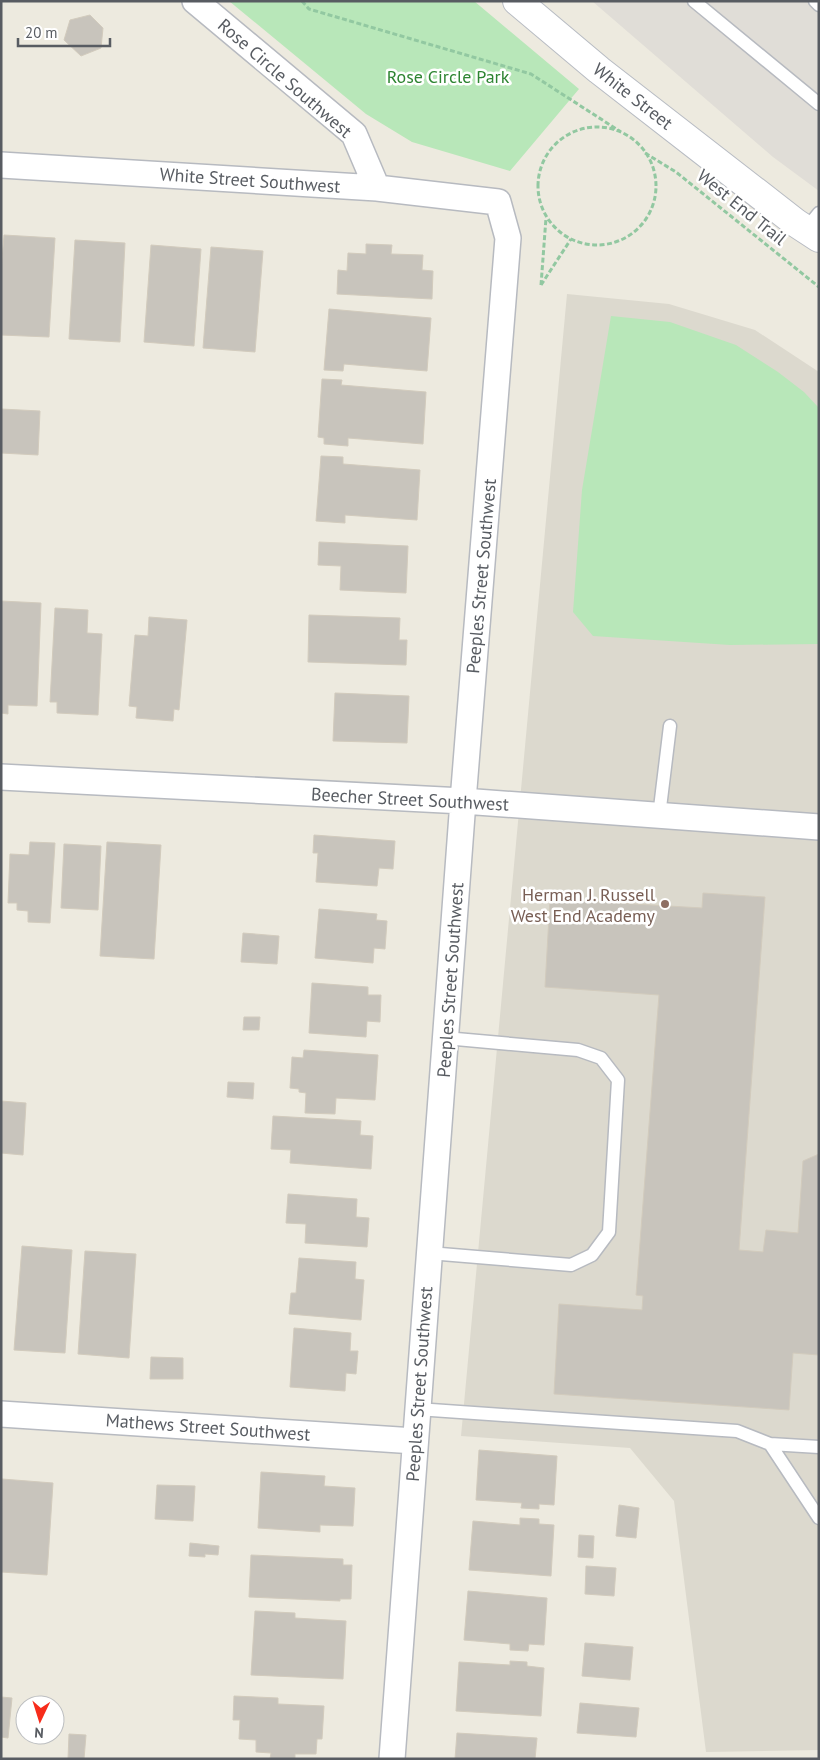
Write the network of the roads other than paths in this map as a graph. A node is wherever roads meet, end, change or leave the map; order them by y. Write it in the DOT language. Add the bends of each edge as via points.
graph roads {
  1 [pos="195,1"];
  2 [pos="517,1"];
  3 [pos="694,1"];
  4 [pos="815,1"];
  5 [pos="819,5"];
  6 [pos="819,104"];
  7 [pos="1,164"];
  8 [pos="377,188"];
  9 [pos="498,202"];
  10 [pos="814,227"];
  11 [pos="670,726"];
  12 [pos="1,777"];
  13 [pos="463,802"];
  14 [pos="660,816"];
  15 [pos="819,827"];
  16 [pos="445,1038"];
  17 [pos="429,1253"];
  18 [pos="417,1409"];
  19 [pos="1,1414"];
  20 [pos="415,1441"];
  21 [pos="770,1444"];
  22 [pos="819,1447"];
  23 [pos="819,1518"];
  24 [pos="392,1759"];
  1 -- 8 [label="street, Rose Circle Southwest" via="354,134"];
  2 -- 10 [label="street, White Street" via="599,70 750,187"];
  3 -- 6 [label="lane"];
  4 -- 5 [label="lane"];
  7 -- 8 [label="street, White Street Southwest"];
  8 -- 9 [label="street, White Street Southwest"];
  9 -- 13 [label="street, Peeples Street Southwest" via="508,238"];
  11 -- 14 [label="lane"];
  12 -- 13 [label="street, Beecher Street Southwest"];
  13 -- 14 [label="street, Beecher Street Southwest"];
  13 -- 16 [label="street, Peeples Street Southwest"];
  14 -- 15 [label="street, Beecher Street Southwest"];
  16 -- 17 [label="street, Peeples Street Southwest"];
  16 -- 17 [label="lane" via="578,1050 601,1058 618,1080 609,1232 592,1255 571,1265"];
  17 -- 18 [label="street, Peeples Street Southwest"];
  18 -- 20 [label="street, Peeples Street Southwest"];
  18 -- 21 [label="lane" via="738,1431"];
  19 -- 20 [label="street, Mathews Street Southwest"];
  20 -- 24 [label="street, Peeples Street Southwest"];
  21 -- 22 [label="lane"];
  21 -- 23 [label="lane"];
}
